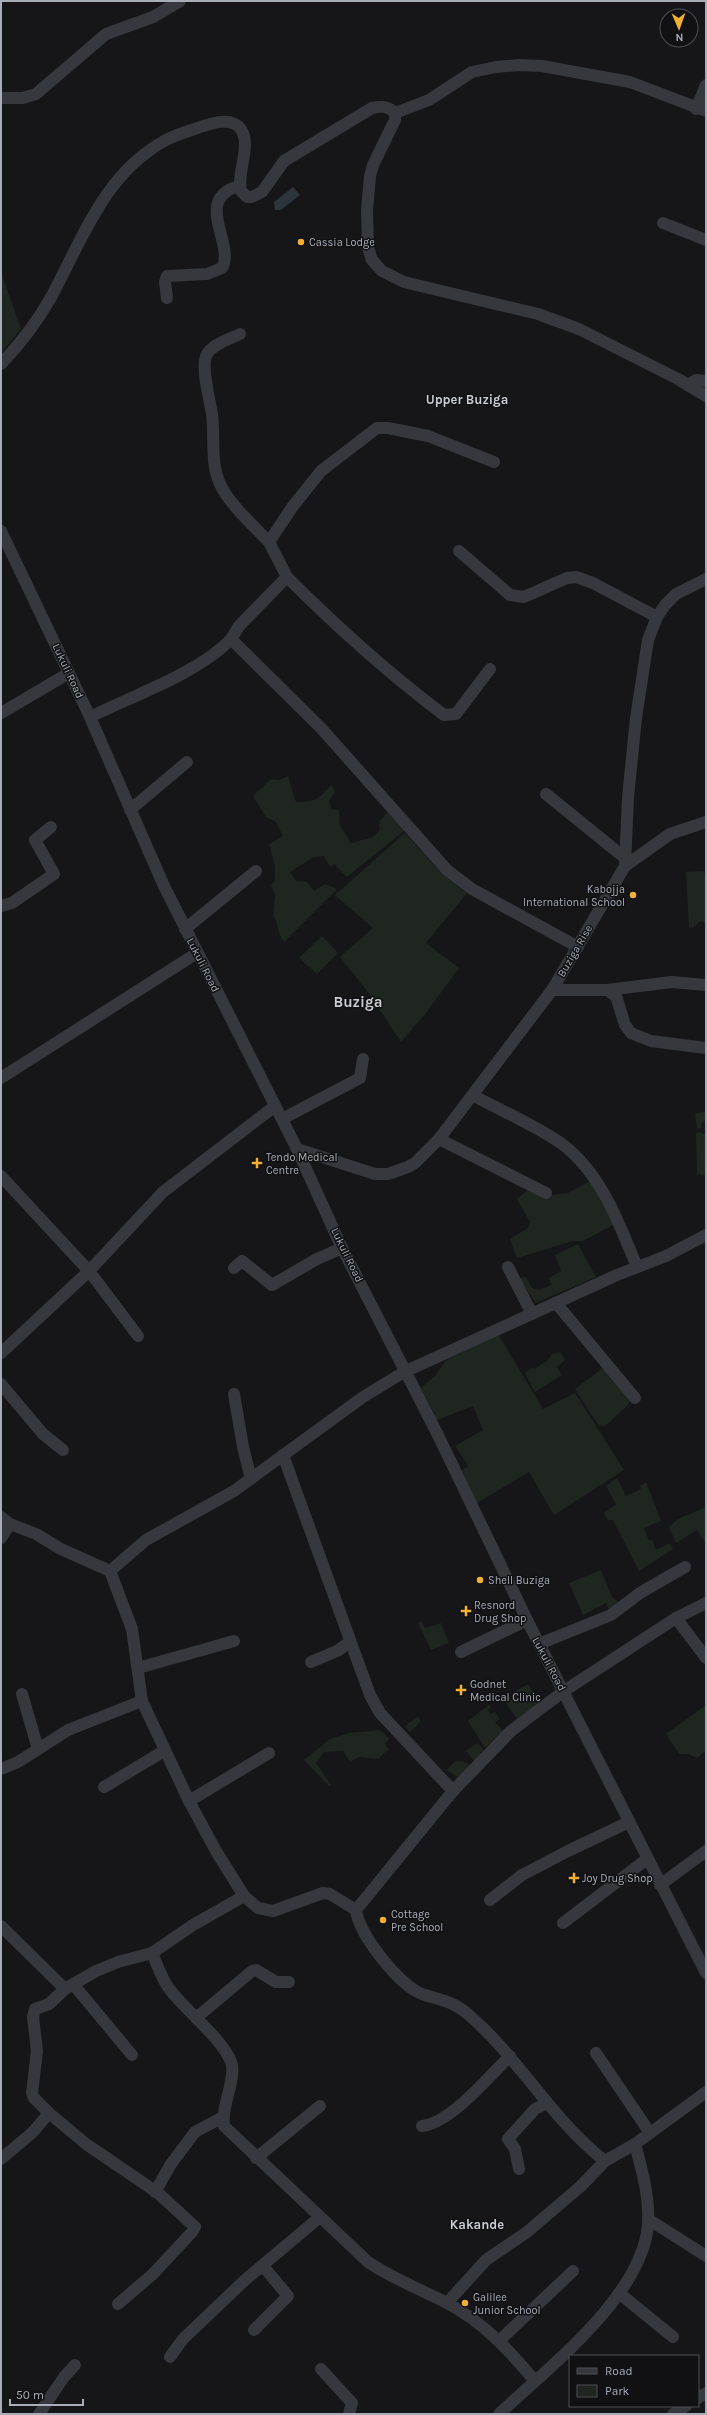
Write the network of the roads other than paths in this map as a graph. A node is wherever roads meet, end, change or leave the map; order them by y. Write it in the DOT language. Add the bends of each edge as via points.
graph roads {
  1 [pos="180,1"];
  2 [pos="706,85"];
  3 [pos="1,98"];
  4 [pos="701,110"];
  5 [pos="395,113"];
  6 [pos="240,186"];
  7 [pos="663,223"];
  8 [pos="706,240"];
  9 [pos="167,298"];
  10 [pos="240,334"];
  11 [pos="1,364"];
  12 [pos="706,381"];
  13 [pos="688,385"];
  14 [pos="706,396"];
  15 [pos="494,462"];
  16 [pos="1,531"];
  17 [pos="269,542"];
  18 [pos="459,551"];
  19 [pos="287,577"];
  20 [pos="706,579"];
  21 [pos="657,617"];
  22 [pos="231,639"];
  23 [pos="490,669"];
  24 [pos="69,673"];
  25 [pos="1,713"];
  26 [pos="90,717"];
  27 [pos="187,762"];
  28 [pos="546,794"];
  29 [pos="130,810"];
  30 [pos="706,822"];
  31 [pos="51,827"];
  32 [pos="625,862"];
  33 [pos="256,871"];
  34 [pos="1,906"];
  35 [pos="184,929"];
  36 [pos="578,947"];
  37 [pos="197,953"];
  38 [pos="706,985"];
  39 [pos="552,990"];
  40 [pos="607,990"];
  41 [pos="706,1048"];
  42 [pos="363,1059"];
  43 [pos="1,1078"];
  44 [pos="474,1096"];
  45 [pos="275,1106"];
  46 [pos="282,1119"];
  47 [pos="439,1139"];
  48 [pos="297,1149"];
  49 [pos="1,1176"];
  50 [pos="546,1194"];
  51 [pos="706,1235"];
  52 [pos="342,1248"];
  53 [pos="508,1267"];
  54 [pos="637,1267"];
  55 [pos="234,1268"];
  56 [pos="90,1272"];
  57 [pos="556,1303"];
  58 [pos="532,1314"];
  59 [pos="138,1336"];
  60 [pos="1,1353"];
  61 [pos="404,1372"];
  62 [pos="1,1384"];
  63 [pos="234,1394"];
  64 [pos="635,1398"];
  65 [pos="63,1450"];
  66 [pos="283,1455"];
  67 [pos="251,1479"];
  68 [pos="6,1521"];
  69 [pos="1,1538"];
  70 [pos="685,1566"];
  71 [pos="110,1571"];
  72 [pos="706,1603"];
  73 [pos="676,1618"];
  74 [pos="527,1620"];
  75 [pos="234,1641"];
  76 [pos="350,1642"];
  77 [pos="539,1644"];
  78 [pos="461,1652"];
  79 [pos="706,1658"];
  80 [pos="311,1662"];
  81 [pos="138,1668"];
  82 [pos="564,1691"];
  83 [pos="22,1694"];
  84 [pos="142,1701"];
  85 [pos="38,1749"];
  86 [pos="164,1751"];
  87 [pos="269,1753"];
  88 [pos="1,1769"];
  89 [pos="104,1787"];
  90 [pos="453,1791"];
  91 [pos="189,1801"];
  92 [pos="629,1822"];
  93 [pos="706,1851"];
  94 [pos="647,1859"];
  95 [pos="660,1885"];
  96 [pos="244,1896"];
  97 [pos="490,1900"];
  98 [pos="356,1910"];
  99 [pos="563,1922"];
  100 [pos="3,1931"];
  101 [pos="152,1953"];
  102 [pos="706,1973"];
  103 [pos="289,1982"];
  104 [pos="69,1987"];
  105 [pos="196,2018"];
  106 [pos="596,2053"];
  107 [pos="132,2054"];
  108 [pos="510,2056"];
  109 [pos="706,2092"];
  110 [pos="547,2103"];
  111 [pos="320,2106"];
  112 [pos="49,2112"];
  113 [pos="223,2117"];
  114 [pos="422,2126"];
  115 [pos="650,2133"];
  116 [pos="635,2144"];
  117 [pos="256,2158"];
  118 [pos="1,2159"];
  119 [pos="605,2162"];
  120 [pos="519,2168"];
  121 [pos="155,2192"];
  122 [pos="320,2217"];
  123 [pos="648,2219"];
  124 [pos="706,2256"];
  125 [pos="263,2266"];
  126 [pos="573,2271"];
  127 [pos="619,2293"];
  128 [pos="447,2303"];
  129 [pos="118,2304"];
  130 [pos="254,2330"];
  131 [pos="673,2337"];
  132 [pos="500,2340"];
  133 [pos="170,2357"];
  134 [pos="75,2365"];
  135 [pos="321,2369"];
  136 [pos="534,2380"];
  137 [pos="684,2407"];
  138 [pos="39,2414"];
  139 [pos="349,2414"];
  140 [pos="499,2414"];
  141 [pos="673,2414"];
  1 -- 3 [label="street" via="153,17 106,34 36,94 23,98"];
  2 -- 4 [label="street"];
  4 -- 5 [label="street" via="630,82 556,68 519,65 472,72 429,100"];
  5 -- 6 [label="street" via="389,107 372,108 289,157 278,166 262,192 257,195 247,197 242,194"];
  5 -- 13 [label="street" via="392,128 370,176 367,210 368,247 372,260 382,271 404,282 549,318 579,329"];
  6 -- 9 [label="street" via="226,190 221,196 217,211 218,229 226,257 222,268 207,274 167,276"];
  6 -- 11 [label="street" via="244,136 232,123 213,123 166,140 150,150 106,192 89,220 44,310"];
  7 -- 8 [label="street"];
  10 -- 17 [label="street" via="214,347 207,354 204,364 212,416 215,461 220,485"];
  12 -- 13 [label="street" via="696,380"];
  13 -- 14 [label="street"];
  15 -- 17 [label="street" via="428,436 377,428 321,471"];
  16 -- 24 [label="street, Lukuli Road"];
  17 -- 19 [label="street"];
  18 -- 21 [label="street" via="510,595 524,597 567,578 576,577 593,583"];
  19 -- 22 [label="street" via="239,626"];
  19 -- 23 [label="street" via="328,618 404,686 444,715 456,714"];
  20 -- 21 [label="street, Buziga Rise" via="676,594"];
  21 -- 32 [label="street, Buziga Rise" via="648,640 636,718"];
  22 -- 26 [label="street" via="202,662"];
  22 -- 36 [label="street" via="320,728 446,870 472,889"];
  24 -- 25 [label="street"];
  24 -- 26 [label="street, Lukuli Road"];
  26 -- 29 [label="street, Lukuli Road"];
  27 -- 29 [label="street"];
  28 -- 32 [label="street"];
  29 -- 35 [label="street, Lukuli Road"];
  30 -- 32 [label="street" via="670,834"];
  31 -- 34 [label="street" via="35,840 54,874 12,903"];
  32 -- 36 [label="street, Buziga Rise"];
  33 -- 35 [label="street"];
  35 -- 37 [label="street, Lukuli Road"];
  36 -- 39 [label="street, Buziga Rise"];
  37 -- 43 [label="street"];
  37 -- 45 [label="street, Lukuli Road"];
  38 -- 40 [label="street" via="672,982"];
  39 -- 40 [label="street"];
  39 -- 44 [label="street, Buziga Rise"];
  40 -- 41 [label="street" via="616,996 625,1025 631,1033 651,1041"];
  42 -- 46 [label="street" via="360,1078"];
  44 -- 47 [label="street, Buziga Rise"];
  44 -- 54 [label="street" via="561,1144 585,1166 604,1194"];
  45 -- 46 [label="street, Lukuli Road"];
  45 -- 56 [label="street" via="163,1192"];
  46 -- 48 [label="street, Lukuli Road"];
  47 -- 48 [label="street, Buziga Rise" via="415,1163 388,1174 375,1174"];
  47 -- 50 [label="street"];
  48 -- 52 [label="street, Lukuli Road"];
  49 -- 56 [label="street"];
  51 -- 54 [label="street" via="666,1256"];
  52 -- 55 [label="street" via="272,1285 242,1261"];
  52 -- 61 [label="street, Lukuli Road"];
  53 -- 58 [label="street"];
  54 -- 57 [label="street"];
  56 -- 59 [label="street"];
  56 -- 60 [label="street"];
  57 -- 58 [label="street"];
  57 -- 64 [label="street"];
  58 -- 61 [label="street"];
  61 -- 66 [label="street" via="363,1397"];
  61 -- 74 [label="street, Lukuli Road" via="438,1435"];
  62 -- 65 [label="street" via="33,1424"];
  63 -- 67 [label="street"];
  66 -- 67 [label="street"];
  66 -- 76 [label="street"];
  67 -- 71 [label="street" via="146,1540"];
  68 -- 69 [label="street"];
  68 -- 71 [label="street"];
  70 -- 77 [label="street" via="640,1593 611,1616"];
  71 -- 81 [label="street" via="132,1629"];
  72 -- 73 [label="street"];
  73 -- 79 [label="street"];
  73 -- 82 [label="street"];
  74 -- 77 [label="street, Lukuli Road"];
  74 -- 78 [label="street"];
  75 -- 81 [label="street"];
  76 -- 80 [label="street" via="337,1651"];
  76 -- 90 [label="street" via="370,1695 380,1713"];
  77 -- 82 [label="street, Lukuli Road"];
  81 -- 84 [label="street"];
  82 -- 90 [label="street" via="510,1731"];
  82 -- 92 [label="street, Lukuli Road"];
  83 -- 85 [label="street"];
  84 -- 85 [label="street" via="68,1730"];
  84 -- 86 [label="street"];
  85 -- 88 [label="street"];
  86 -- 89 [label="street"];
  86 -- 91 [label="street"];
  87 -- 91 [label="street"];
  90 -- 98 [label="street"];
  91 -- 96 [label="street"];
  92 -- 94 [label="street, Lukuli Road"];
  92 -- 97 [label="street" via="522,1875"];
  93 -- 95 [label="street"];
  94 -- 95 [label="street, Lukuli Road"];
  94 -- 99 [label="street"];
  95 -- 102 [label="street, Lukuli Road"];
  96 -- 98 [label="street" via="258,1908 273,1911 323,1894 330,1894"];
  96 -- 101 [label="street" via="193,1925"];
  98 -- 108 [label="street" via="366,1938 403,1980 422,1993 445,1999 467,2013"];
  100 -- 104 [label="street"];
  101 -- 104 [label="street" via="96,1971"];
  101 -- 105 [label="street" via="168,1987"];
  103 -- 105 [label="street" via="276,1982 256,1970 252,1971"];
  104 -- 107 [label="street"];
  104 -- 112 [label="street" via="49,2004 35,2009 34,2012 37,2051 32,2092 34,2098"];
  105 -- 113 [label="street" via="220,2046 232,2065"];
  106 -- 115 [label="street"];
  108 -- 110 [label="street"];
  108 -- 114 [label="street" via="452,2111 431,2125"];
  109 -- 115 [label="street"];
  110 -- 119 [label="street" via="559,2119"];
  110 -- 120 [label="street" via="535,2109 508,2139 515,2149"];
  111 -- 117 [label="street"];
  112 -- 118 [label="street" via="33,2132"];
  112 -- 121 [label="street" via="86,2144"];
  113 -- 117 [label="street" via="224,2126"];
  113 -- 121 [label="street" via="195,2132"];
  115 -- 116 [label="street"];
  116 -- 119 [label="street"];
  116 -- 123 [label="street" via="647,2189"];
  117 -- 122 [label="street"];
  119 -- 128 [label="street" via="527,2232 486,2260"];
  121 -- 129 [label="street" via="193,2225 194,2230 153,2274"];
  122 -- 125 [label="street" via="270,2257"];
  122 -- 128 [label="street" via="374,2266 392,2278"];
  123 -- 124 [label="street"];
  123 -- 127 [label="street" via="645,2242 637,2266"];
  125 -- 130 [label="street" via="288,2296"];
  125 -- 133 [label="street" via="183,2338"];
  126 -- 132 [label="street"];
  127 -- 131 [label="street"];
  127 -- 136 [label="street" via="573,2347"];
  128 -- 132 [label="street"];
  132 -- 136 [label="street"];
  134 -- 138 [label="street"];
  135 -- 139 [label="street" via="352,2403"];
  136 -- 140 [label="street"];
  137 -- 141 [label="street"];
}
